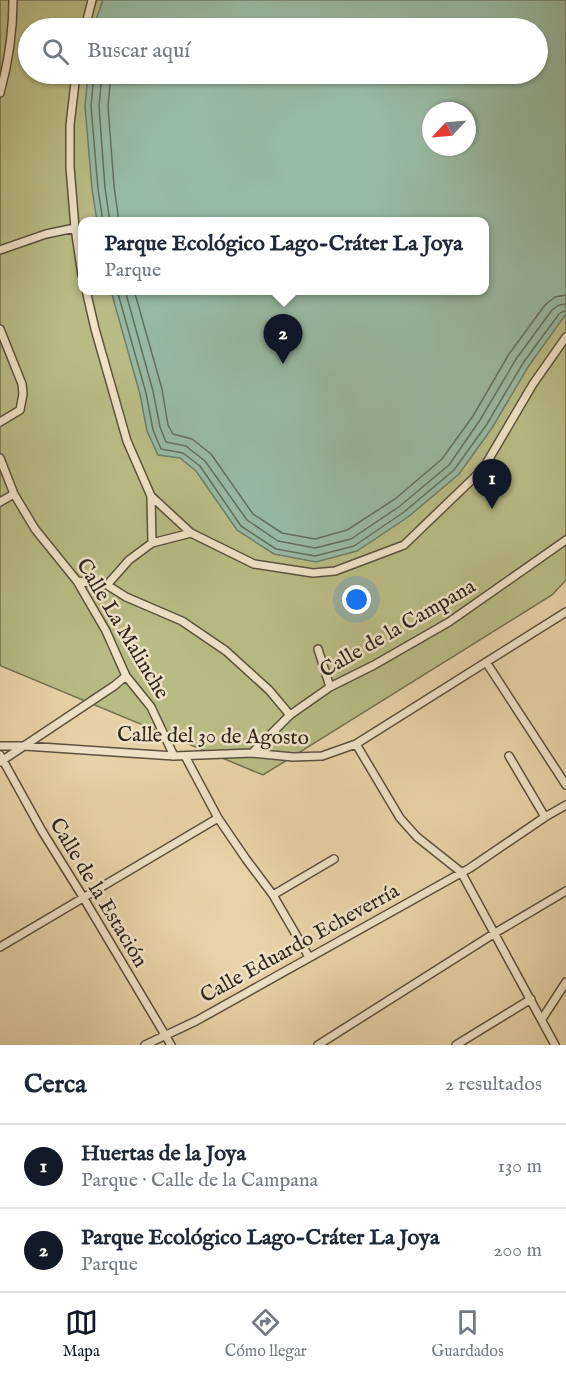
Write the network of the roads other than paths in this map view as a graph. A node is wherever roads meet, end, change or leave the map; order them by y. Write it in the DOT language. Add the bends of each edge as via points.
graph roads {
  1 [pos="13,0"];
  2 [pos="92,0"];
  3 [pos="88,18"];
  4 [pos="75,84"];
  5 [pos="0,93"];
  6 [pos="75,228"];
  7 [pos="78,248"];
  8 [pos="0,250"];
  9 [pos="87,295"];
  10 [pos="0,328"];
  11 [pos="566,338"];
  12 [pos="0,422"];
  13 [pos="0,458"];
  14 [pos="14,494"];
  15 [pos="151,496"];
  16 [pos="0,502"];
  17 [pos="191,533"];
  18 [pos="566,540"];
  19 [pos="152,543"];
  20 [pos="77,581"];
  21 [pos="107,585"];
  22 [pos="566,612"];
  23 [pos="318,649"];
  24 [pos="486,662"];
  25 [pos="126,676"];
  26 [pos="330,687"];
  27 [pos="290,715"];
  28 [pos="356,744"];
  29 [pos="0,746"];
  30 [pos="25,746"];
  31 [pos="252,753"];
  32 [pos="174,756"];
  33 [pos="185,756"];
  34 [pos="509,756"];
  35 [pos="1,760"];
  36 [pos="566,785"];
  37 [pos="566,806"];
  38 [pos="545,817"];
  39 [pos="218,818"];
  40 [pos="334,859"];
  41 [pos="461,872"];
  42 [pos="566,891"];
  43 [pos="273,895"];
  44 [pos="83,897"];
  45 [pos="495,933"];
  46 [pos="0,947"];
  47 [pos="309,957"];
  48 [pos="566,982"];
  49 [pos="531,999"];
  50 [pos="542,1019"];
  51 [pos="165,1035"];
  52 [pos="552,1044"];
  53 [pos="145,1045"];
  54 [pos="171,1045"];
  55 [pos="318,1045"];
  56 [pos="456,1045"];
  1 -- 5 [label="street"];
  2 -- 3 [label="street"];
  4 -- 6 [label="street" via="70,167"];
  6 -- 7 [label="street"];
  6 -- 8 [label="street"];
  9 -- 15 [label="street" via="127,441"];
  10 -- 12 [label="street" via="23,394 20,410"];
  11 -- 17 [label="street" via="533,384 483,469 404,545 335,571 313,573 254,564"];
  13 -- 14 [label="street, Calle La Malinche"];
  14 -- 16 [label="street"];
  14 -- 20 [label="street, Calle La Malinche" via="35,530"];
  15 -- 17 [label="street"];
  15 -- 19 [label="street"];
  17 -- 19 [label="street"];
  18 -- 26 [label="street, Calle de la Campana" via="449,622"];
  19 -- 21 [label="street" via="129,560"];
  20 -- 21 [label="street"];
  20 -- 25 [label="street, Calle La Malinche"];
  21 -- 27 [label="street" via="182,621 226,651"];
  22 -- 24 [label="street, Calle del 30 de Agosto"];
  23 -- 26 [label="street"];
  24 -- 28 [label="street, Calle del 30 de Agosto"];
  24 -- 36 [label="street"];
  25 -- 30 [label="street"];
  25 -- 32 [label="street, Calle La Malinche" via="151,707"];
  26 -- 27 [label="street, Calle de la Campana"];
  27 -- 31 [label="street, Calle de la Campana"];
  28 -- 31 [label="street, Calle del 30 de Agosto" via="322,756"];
  28 -- 41 [label="street" via="400,818"];
  29 -- 30 [label="street, Calle del 30 de Agosto"];
  30 -- 32 [label="street, Calle del 30 de Agosto"];
  30 -- 35 [label="street"];
  31 -- 33 [label="street, Calle del 30 de Agosto"];
  32 -- 33 [label="street, Calle del 30 de Agosto"];
  33 -- 39 [label="street"];
  34 -- 38 [label="street"];
  35 -- 44 [label="street, Calle de la Estación"];
  37 -- 38 [label="street, Calle Eduardo Echeverría"];
  38 -- 41 [label="street, Calle Eduardo Echeverría"];
  39 -- 43 [label="street"];
  39 -- 44 [label="street"];
  40 -- 43 [label="street"];
  41 -- 45 [label="street"];
  41 -- 47 [label="street, Calle Eduardo Echeverría"];
  42 -- 45 [label="street"];
  43 -- 47 [label="street"];
  44 -- 46 [label="street"];
  44 -- 51 [label="street, Calle de la Estación"];
  45 -- 49 [label="street"];
  45 -- 55 [label="street"];
  47 -- 51 [label="street, Calle Eduardo Echeverría"];
  48 -- 50 [label="street"];
  49 -- 50 [label="street"];
  49 -- 56 [label="street"];
  50 -- 52 [label="street"];
  51 -- 53 [label="street, Calle Eduardo Echeverría"];
  51 -- 54 [label="street, Calle de la Estación"];
}
